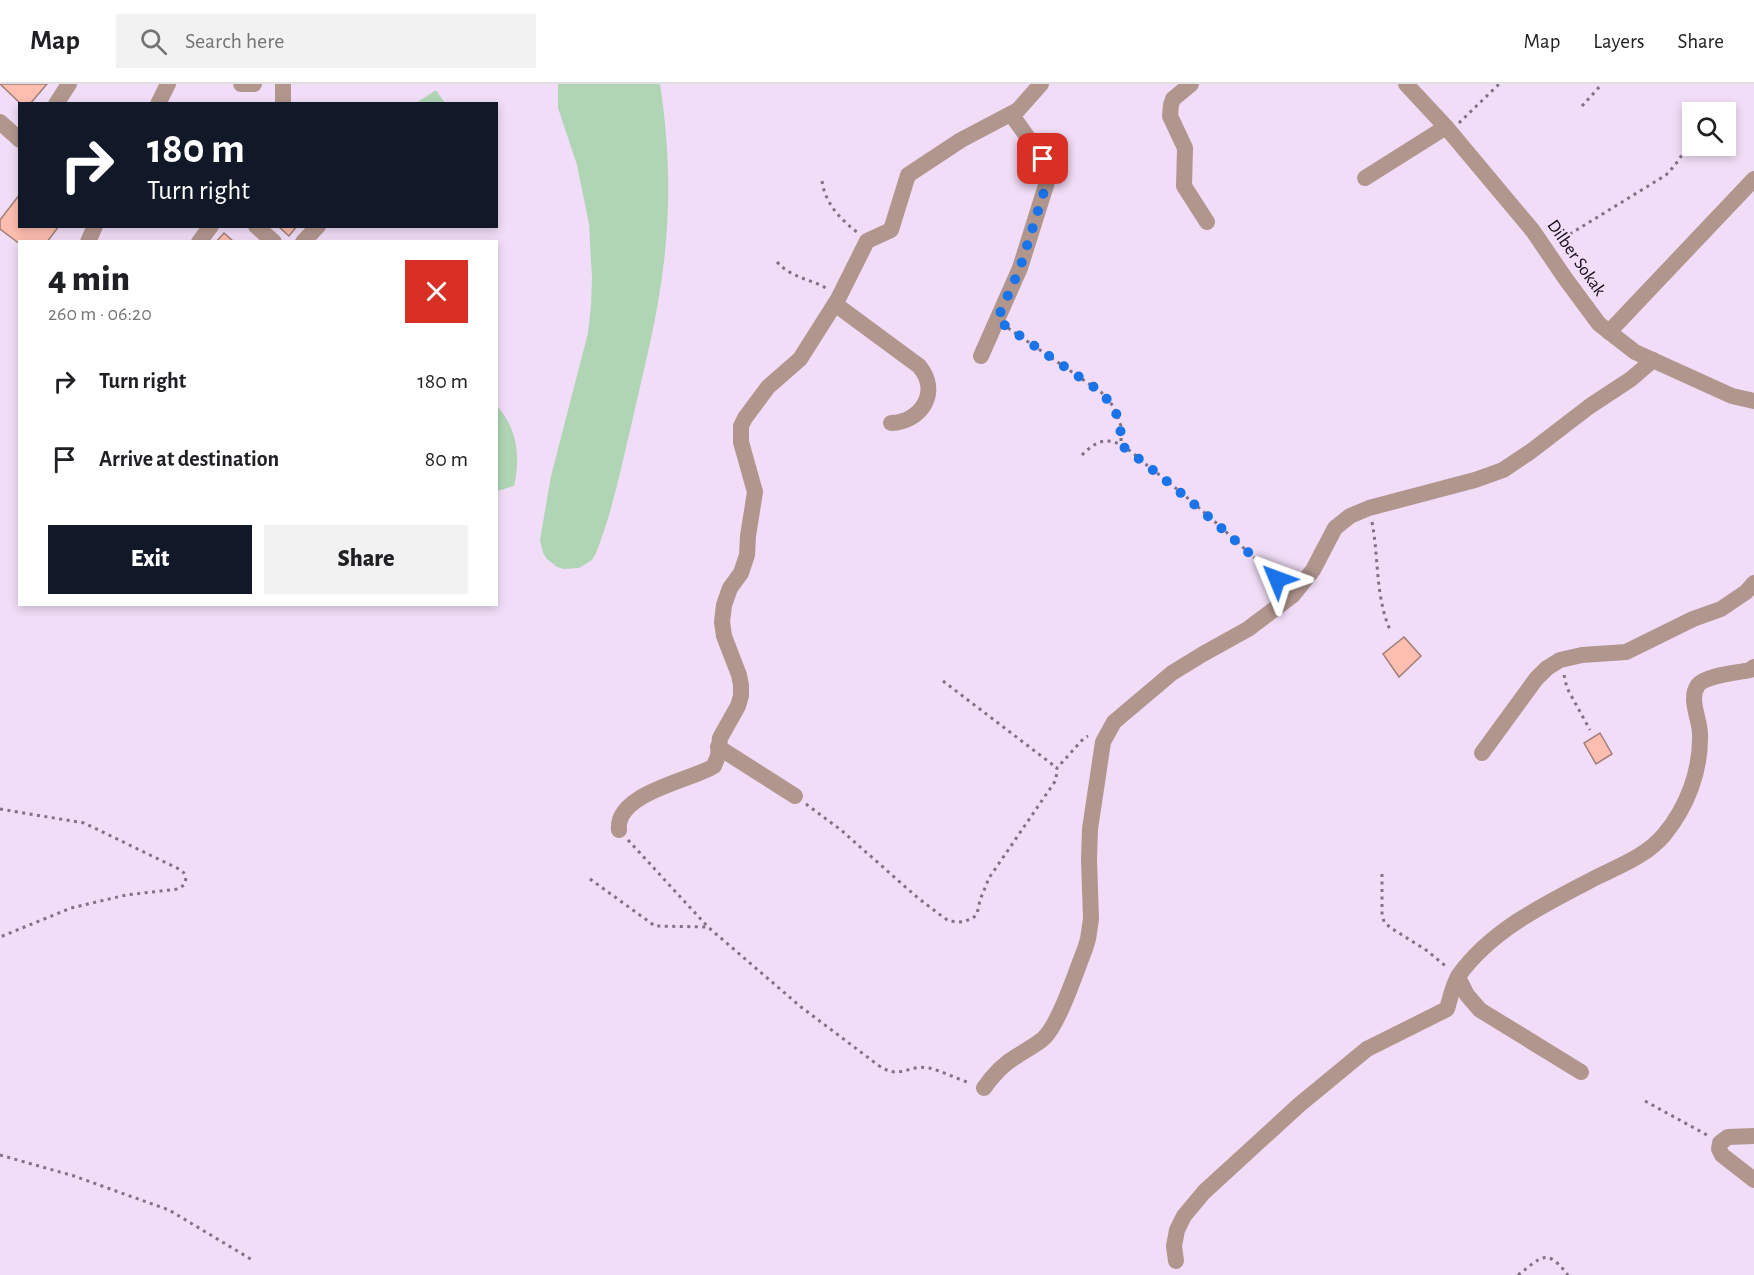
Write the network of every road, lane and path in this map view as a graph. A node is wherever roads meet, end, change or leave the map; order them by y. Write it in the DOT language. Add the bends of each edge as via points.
graph roads {
  1 [pos="69,84"];
  2 [pos="168,84"];
  3 [pos="241,84"];
  4 [pos="254,84"];
  5 [pos="283,84"];
  6 [pos="1041,84"];
  7 [pos="1191,84"];
  8 [pos="1406,84"];
  9 [pos="1499,84"];
  10 [pos="1602,84"];
  11 [pos="57,102"];
  12 [pos="159,102"];
  13 [pos="283,102"];
  14 [pos="1582,106"];
  15 [pos="1011,114"];
  16 [pos="0,122"];
  17 [pos="1448,129"];
  18 [pos="18,138"];
  19 [pos="1682,156"];
  20 [pos="1365,178"];
  21 [pos="1754,179"];
  22 [pos="822,181"];
  23 [pos="1207,222"];
  24 [pos="258,228"];
  25 [pos="316,228"];
  26 [pos="272,240"];
  27 [pos="305,240"];
  28 [pos="867,241"];
  29 [pos="1545,249"];
  30 [pos="777,262"];
  31 [pos="837,302"];
  32 [pos="997,320"];
  33 [pos="1609,332"];
  34 [pos="981,356"];
  35 [pos="1653,360"];
  36 [pos="1754,401"];
  37 [pos="891,423"];
  38 [pos="1121,445"];
  39 [pos="1082,455"];
  40 [pos="1369,508"];
  41 [pos="1754,583"];
  42 [pos="1293,595"];
  43 [pos="1391,632"];
  44 [pos="1560,660"];
  45 [pos="1754,667"];
  46 [pos="943,681"];
  47 [pos="1590,730"];
  48 [pos="1105,735"];
  49 [pos="718,747"];
  50 [pos="1482,753"];
  51 [pos="1057,768"];
  52 [pos="795,796"];
  53 [pos="0,809"];
  54 [pos="619,830"];
  55 [pos="1382,874"];
  56 [pos="590,879"];
  57 [pos="708,927"];
  58 [pos="0,937"];
  59 [pos="1458,977"];
  60 [pos="1581,1072"];
  61 [pos="984,1088"];
  62 [pos="1646,1101"];
  63 [pos="1754,1136"];
  64 [pos="1720,1143"];
  65 [pos="0,1155"];
  66 [pos="1754,1180"];
  67 [pos="254,1261"];
  68 [pos="1176,1262"];
  69 [pos="1518,1275"];
  70 [pos="1568,1275"];
  1 -- 11 [label="street"];
  2 -- 12 [label="street"];
  3 -- 4 [label="street"];
  5 -- 13 [label="street"];
  6 -- 15 [label="street"];
  7 -- 23 [label="street" via="1173,99 1169,110 1185,148 1184,186"];
  8 -- 17 [label="street, Dilber Sokak"];
  9 -- 17 [label="path"];
  10 -- 14 [label="path"];
  15 -- 28 [label="street" via="908,175 891,230"];
  15 -- 32 [label="street" via="1043,159 1047,182 1020,268"];
  16 -- 18 [label="street"];
  17 -- 20 [label="street"];
  17 -- 29 [label="street, Dilber Sokak"];
  19 -- 29 [label="path" via="1666,175"];
  21 -- 33 [label="street"];
  22 -- 28 [label="path" via="827,201"];
  24 -- 26 [label="street"];
  25 -- 27 [label="street"];
  28 -- 31 [label="street"];
  29 -- 33 [label="street, Dilber Sokak" via="1599,324"];
  30 -- 31 [label="path" via="794,276 826,288"];
  31 -- 37 [label="street" via="925,373 928,388 924,406 910,419"];
  31 -- 49 [label="street" via="800,359 768,387 741,426 741,442 755,492 747,555 730,588 722,622 739,675 741,696"];
  32 -- 34 [label="street"];
  32 -- 38 [label="path" via="1101,392 1114,407 1121,426"];
  33 -- 35 [label="street, Dilber Sokak"];
  35 -- 36 [label="street, Dilber Sokak" via="1732,396"];
  35 -- 40 [label="street" via="1503,470"];
  38 -- 39 [label="path" via="1099,442"];
  38 -- 42 [label="path" via="1228,533"];
  40 -- 42 [label="street" via="1335,528 1313,570"];
  40 -- 43 [label="path" via="1380,589"];
  41 -- 44 [label="street" via="1721,609 1626,652"];
  42 -- 48 [label="street" via="1248,629 1160,681 1113,722"];
  44 -- 47 [label="path" via="1558,667"];
  44 -- 50 [label="street" via="1536,679"];
  45 -- 59 [label="street" via="1706,679 1697,687 1694,699 1701,732 1698,764 1686,803 1663,836 1638,857 1548,902 1491,939"];
  46 -- 51 [label="path"];
  48 -- 51 [label="path" via="1097,733 1084,738"];
  48 -- 61 [label="street" via="1090,837 1091,919 1085,948 1049,1032 1005,1063"];
  49 -- 52 [label="street"];
  49 -- 54 [label="street" via="714,766 642,797 622,813"];
  51 -- 52 [label="path" via="1056,780 989,878 977,914 963,922 943,917"];
  53 -- 58 [label="path" via="84,823 181,870 186,879 178,889 126,895 71,908"];
  54 -- 57 [label="path"];
  55 -- 59 [label="path" via="1384,922"];
  56 -- 57 [label="path" via="655,926"];
  57 -- 61 [label="path" via="801,1007 884,1070 900,1073 929,1068"];
  59 -- 60 [label="street" via="1480,1010"];
  59 -- 68 [label="street" via="1447,1009 1367,1049 1203,1192 1177,1230"];
  62 -- 64 [label="path"];
  63 -- 64 [label="street" via="1728,1137"];
  64 -- 66 [label="street" via="1722,1155"];
  65 -- 67 [label="path" via="169,1210"];
  69 -- 70 [label="path" via="1546,1257 1558,1262"];
}
